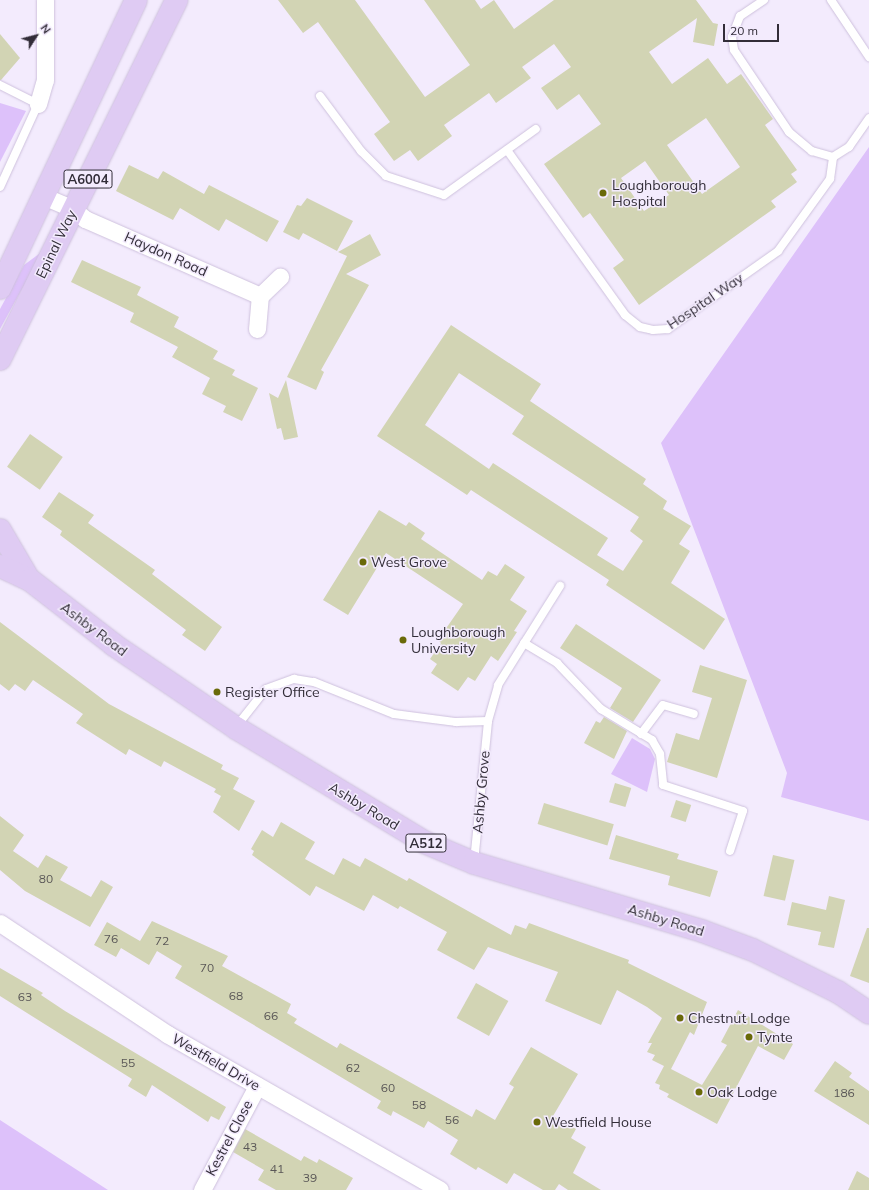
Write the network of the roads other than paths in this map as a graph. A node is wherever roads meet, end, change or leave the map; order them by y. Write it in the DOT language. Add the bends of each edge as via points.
graph roads {
  1 [pos="45,0"];
  2 [pos="136,0"];
  3 [pos="178,0"];
  4 [pos="764,0"];
  5 [pos="831,0"];
  6 [pos="869,57"];
  7 [pos="0,85"];
  8 [pos="320,96"];
  9 [pos="38,104"];
  10 [pos="869,118"];
  11 [pos="536,129"];
  12 [pos="507,150"];
  13 [pos="834,157"];
  14 [pos="0,187"];
  15 [pos="43,196"];
  16 [pos="74,209"];
  17 [pos="280,277"];
  18 [pos="0,288"];
  19 [pos="260,296"];
  20 [pos="256,329"];
  21 [pos="0,358"];
  22 [pos="0,530"];
  23 [pos="0,566"];
  24 [pos="30,580"];
  25 [pos="560,586"];
  26 [pos="524,643"];
  27 [pos="694,714"];
  28 [pos="488,721"];
  29 [pos="236,728"];
  30 [pos="641,734"];
  31 [pos="730,851"];
  32 [pos="474,863"];
  33 [pos="0,923"];
  34 [pos="869,1013"];
  35 [pos="257,1086"];
  36 [pos="202,1190"];
  37 [pos="440,1190"];
  1 -- 9 [label="street" via="45,80"];
  2 -- 15 [label="main road, A6004"];
  3 -- 16 [label="main road, Epinal Way / A6004"];
  4 -- 13 [label="lane" via="740,16 734,28 734,50 788,132 812,151"];
  5 -- 6 [label="lane"];
  7 -- 9 [label="lane"];
  8 -- 12 [label="lane" via="374,166 386,176 419,190 444,195"];
  9 -- 14 [label="lane"];
  10 -- 13 [label="lane" via="849,148"];
  11 -- 12 [label="lane"];
  12 -- 13 [label="lane, Hospital Way" via="625,315 640,327 653,330 668,329 778,251 830,179"];
  15 -- 16 [label="street, Haydon Road"];
  15 -- 18 [label="main road, A6004"];
  16 -- 19 [label="street, Haydon Road" via="86,219"];
  16 -- 21 [label="main road, Epinal Way / A6004"];
  17 -- 19 [label="street"];
  19 -- 20 [label="street"];
  22 -- 24 [label="main road, Ashby Road / A512"];
  23 -- 24 [label="main road, Ashby Road / A512"];
  24 -- 29 [label="main road, Ashby Road / A512" via="114,645"];
  25 -- 26 [label="lane, Ashby Grove"];
  26 -- 28 [label="lane, Ashby Grove" via="498,685"];
  26 -- 30 [label="lane" via="557,663 601,709"];
  27 -- 30 [label="lane" via="663,705"];
  28 -- 29 [label="lane" via="456,722 394,714 314,682 294,679 266,689"];
  28 -- 32 [label="lane, Ashby Grove"];
  29 -- 32 [label="main road, Ashby Road / A512" via="424,842"];
  30 -- 31 [label="lane" via="652,740 660,754 663,785 744,811"];
  32 -- 34 [label="main road, Ashby Road / A512" via="695,929 753,950 838,992"];
  33 -- 35 [label="street, Westfield Drive" via="167,1034"];
  35 -- 36 [label="street, Kestrel Close"];
  35 -- 37 [label="street, Westfield Drive"];
}
